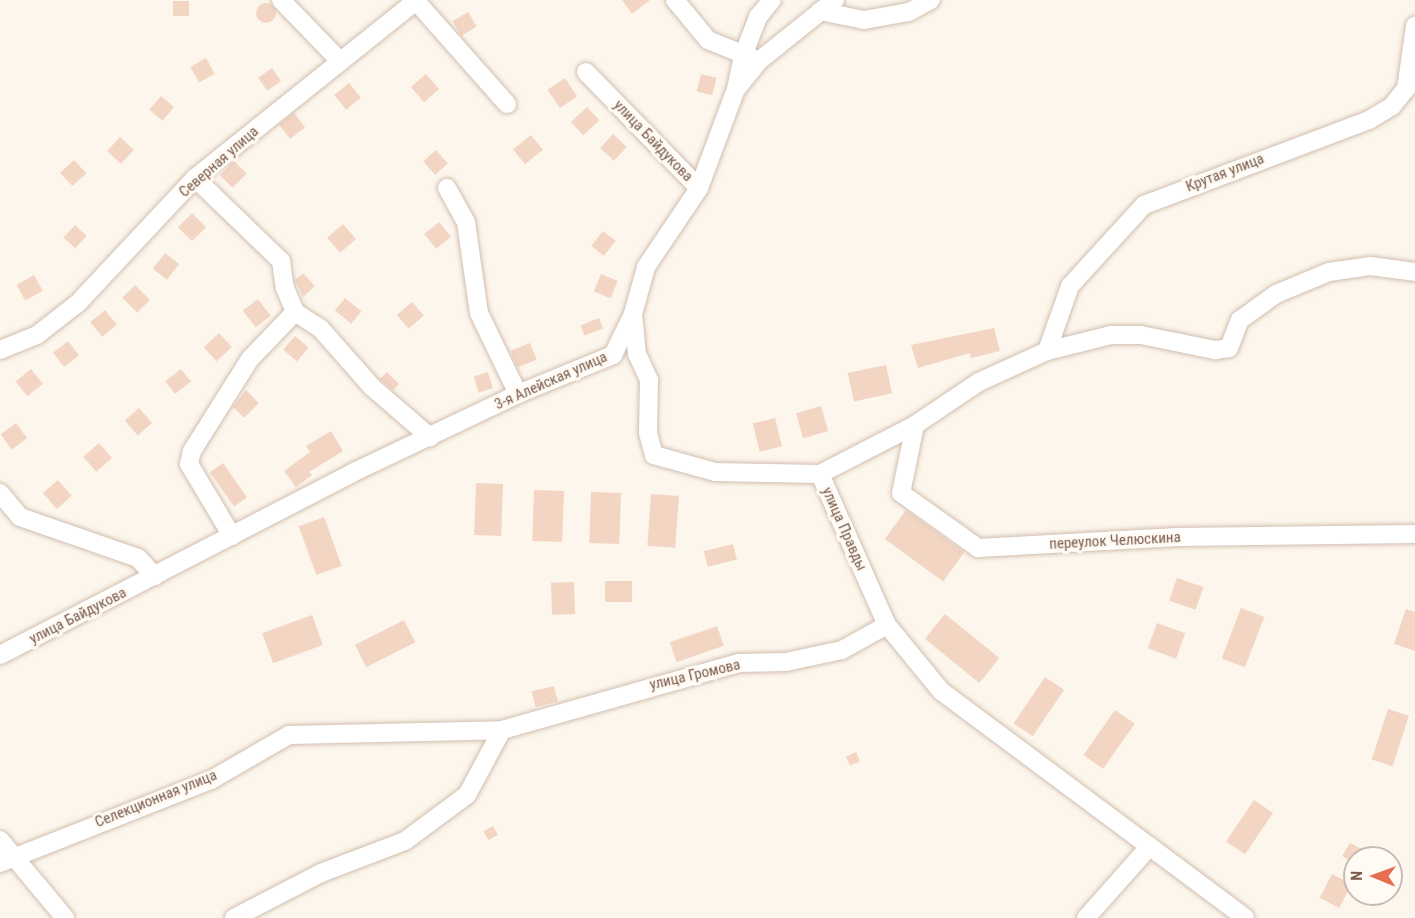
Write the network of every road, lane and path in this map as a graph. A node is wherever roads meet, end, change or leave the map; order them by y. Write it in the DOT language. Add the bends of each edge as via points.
graph roads {
  1 [pos="281,0"];
  2 [pos="416,0"];
  3 [pos="675,0"];
  4 [pos="771,0"];
  5 [pos="835,0"];
  6 [pos="931,0"];
  7 [pos="820,11"];
  8 [pos="1415,26"];
  9 [pos="752,58"];
  10 [pos="340,61"];
  11 [pos="586,72"];
  12 [pos="507,104"];
  13 [pos="195,178"];
  14 [pos="447,188"];
  15 [pos="699,188"];
  16 [pos="1415,272"];
  17 [pos="295,312"];
  18 [pos="633,314"];
  19 [pos="0,350"];
  20 [pos="1047,351"];
  21 [pos="518,394"];
  22 [pos="915,425"];
  23 [pos="430,437"];
  24 [pos="820,474"];
  25 [pos="0,493"];
  26 [pos="1415,534"];
  27 [pos="232,536"];
  28 [pos="155,576"];
  29 [pos="887,624"];
  30 [pos="0,655"];
  31 [pos="502,730"];
  32 [pos="309,737"];
  33 [pos="0,840"];
  34 [pos="1150,846"];
  35 [pos="6,859"];
  36 [pos="65,918"];
  37 [pos="234,918"];
  38 [pos="1086,918"];
  39 [pos="1245,918"];
  1 -- 10 [label="street"];
  2 -- 10 [label="street, Северная улица"];
  2 -- 12 [label="street"];
  3 -- 9 [label="street" via="708,40"];
  4 -- 9 [label="street" via="758,17"];
  5 -- 7 [label="street"];
  6 -- 7 [label="street" via="909,12 864,20"];
  7 -- 9 [label="street"];
  8 -- 20 [label="street, Крутая улица" via="1406,89 1392,106 1369,120 1144,206 1070,286"];
  9 -- 15 [label="street, улица Байдукова" via="736,89"];
  10 -- 13 [label="street, Северная улица"];
  11 -- 15 [label="street, улица Байдукова"];
  13 -- 17 [label="street" via="281,261 285,288"];
  13 -- 19 [label="street, Северная улица" via="78,303 37,335"];
  14 -- 21 [label="street" via="466,222 478,313"];
  15 -- 18 [label="street" via="646,267"];
  16 -- 20 [label="street, улица Правды" via="1370,266 1329,272 1276,294 1240,320 1228,348 1215,350 1141,335 1110,335"];
  17 -- 23 [label="street" via="320,328 372,387"];
  17 -- 27 [label="street" via="250,359 192,451 189,464"];
  18 -- 21 [label="street, 3-я Алейская улица" via="613,355"];
  18 -- 24 [label="street" via="637,354 649,380 648,433 654,455 715,472"];
  20 -- 22 [label="street, улица Правды" via="980,382"];
  21 -- 23 [label="street, 3-я Алейская улица"];
  22 -- 24 [label="street, улица Правды"];
  22 -- 26 [label="street, переулок Челюскина" via="901,493 978,548 1177,537"];
  23 -- 27 [label="street, 3-я Алейская улица"];
  24 -- 29 [label="street, улица Правды"];
  25 -- 28 [label="street" via="20,517 138,558"];
  27 -- 28 [label="street, улица Байдукова"];
  28 -- 30 [label="street, улица Байдукова"];
  29 -- 31 [label="street, улица Громова" via="842,650 786,662 739,663"];
  29 -- 34 [label="street, улица Правды" via="940,691"];
  31 -- 32 [label="street, улица Громова"];
  31 -- 37 [label="street" via="467,795 405,841 321,873"];
  32 -- 35 [label="street, Селекционная улица" via="289,735 211,780"];
  33 -- 35 [label="street"];
  34 -- 38 [label="street"];
  34 -- 39 [label="street, улица Правды"];
  35 -- 36 [label="street"];
}
